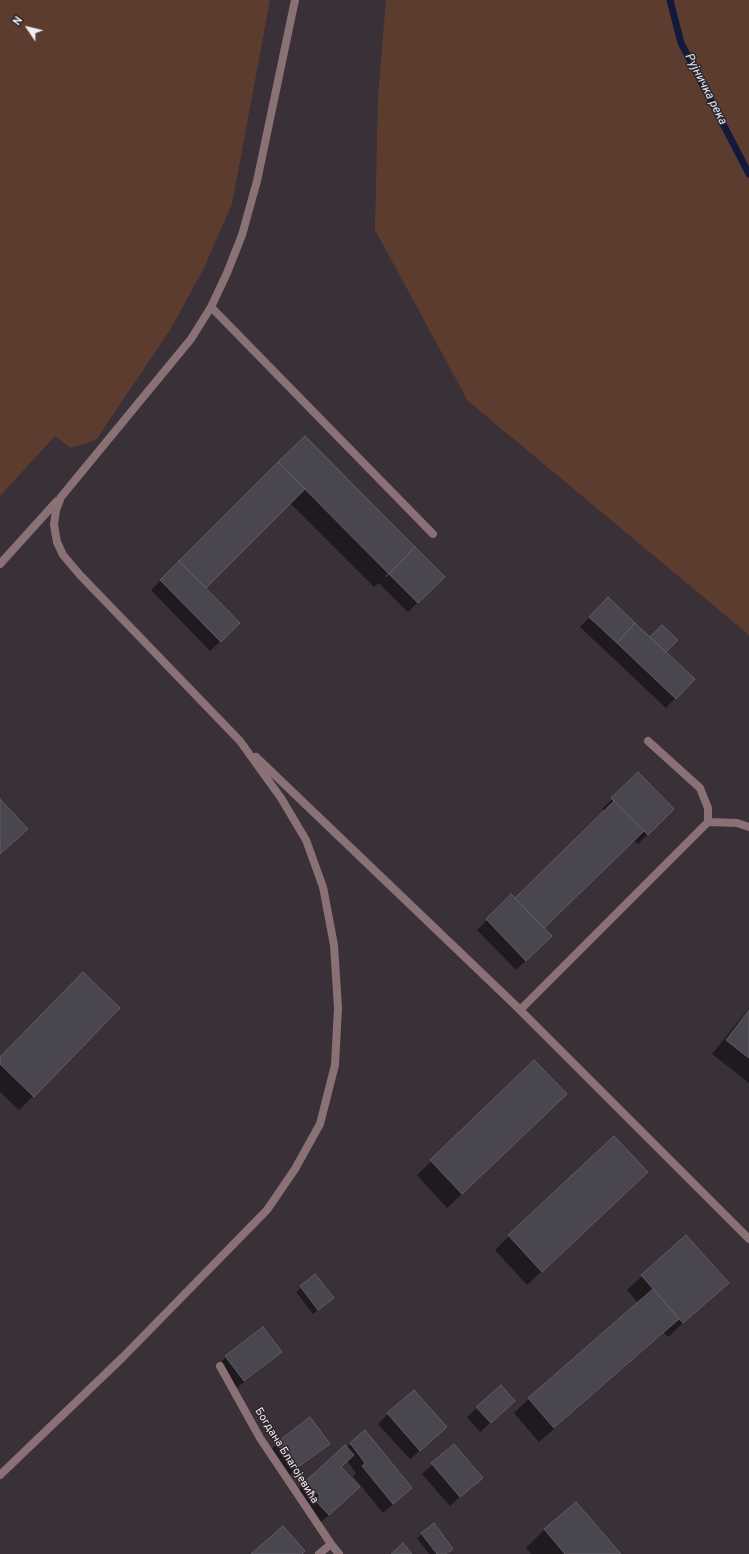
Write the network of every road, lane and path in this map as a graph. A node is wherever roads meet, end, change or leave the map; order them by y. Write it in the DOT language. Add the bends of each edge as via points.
graph roads {
  1 [pos="295,0"];
  2 [pos="211,307"];
  3 [pos="61,497"];
  4 [pos="433,534"];
  5 [pos="0,564"];
  6 [pos="240,741"];
  7 [pos="648,741"];
  8 [pos="708,822"];
  9 [pos="749,827"];
  10 [pos="520,1010"];
  11 [pos="749,1239"];
  12 [pos="220,1366"];
  13 [pos="0,1475"];
  14 [pos="331,1544"];
  15 [pos="319,1554"];
  16 [pos="339,1554"];
  1 -- 2 [label="street" via="257,181 242,235"];
  2 -- 3 [label="street" via="192,339"];
  2 -- 4 [label="street"];
  3 -- 5 [label="street"];
  3 -- 6 [label="street" via="54,526 63,555 80,576"];
  6 -- 10 [label="street"];
  6 -- 13 [label="street" via="282,798 306,840 323,887 334,945 338,1008 334,1065 320,1124 295,1169 267,1210 123,1357"];
  7 -- 8 [label="street" via="700,788 708,808"];
  8 -- 9 [label="street" via="737,823"];
  8 -- 10 [label="street"];
  10 -- 11 [label="street"];
  12 -- 14 [label="street, Богдана Благојевића" via="260,1438"];
  14 -- 15 [label="street"];
  14 -- 16 [label="street, Богдана Благојевића"];
}
